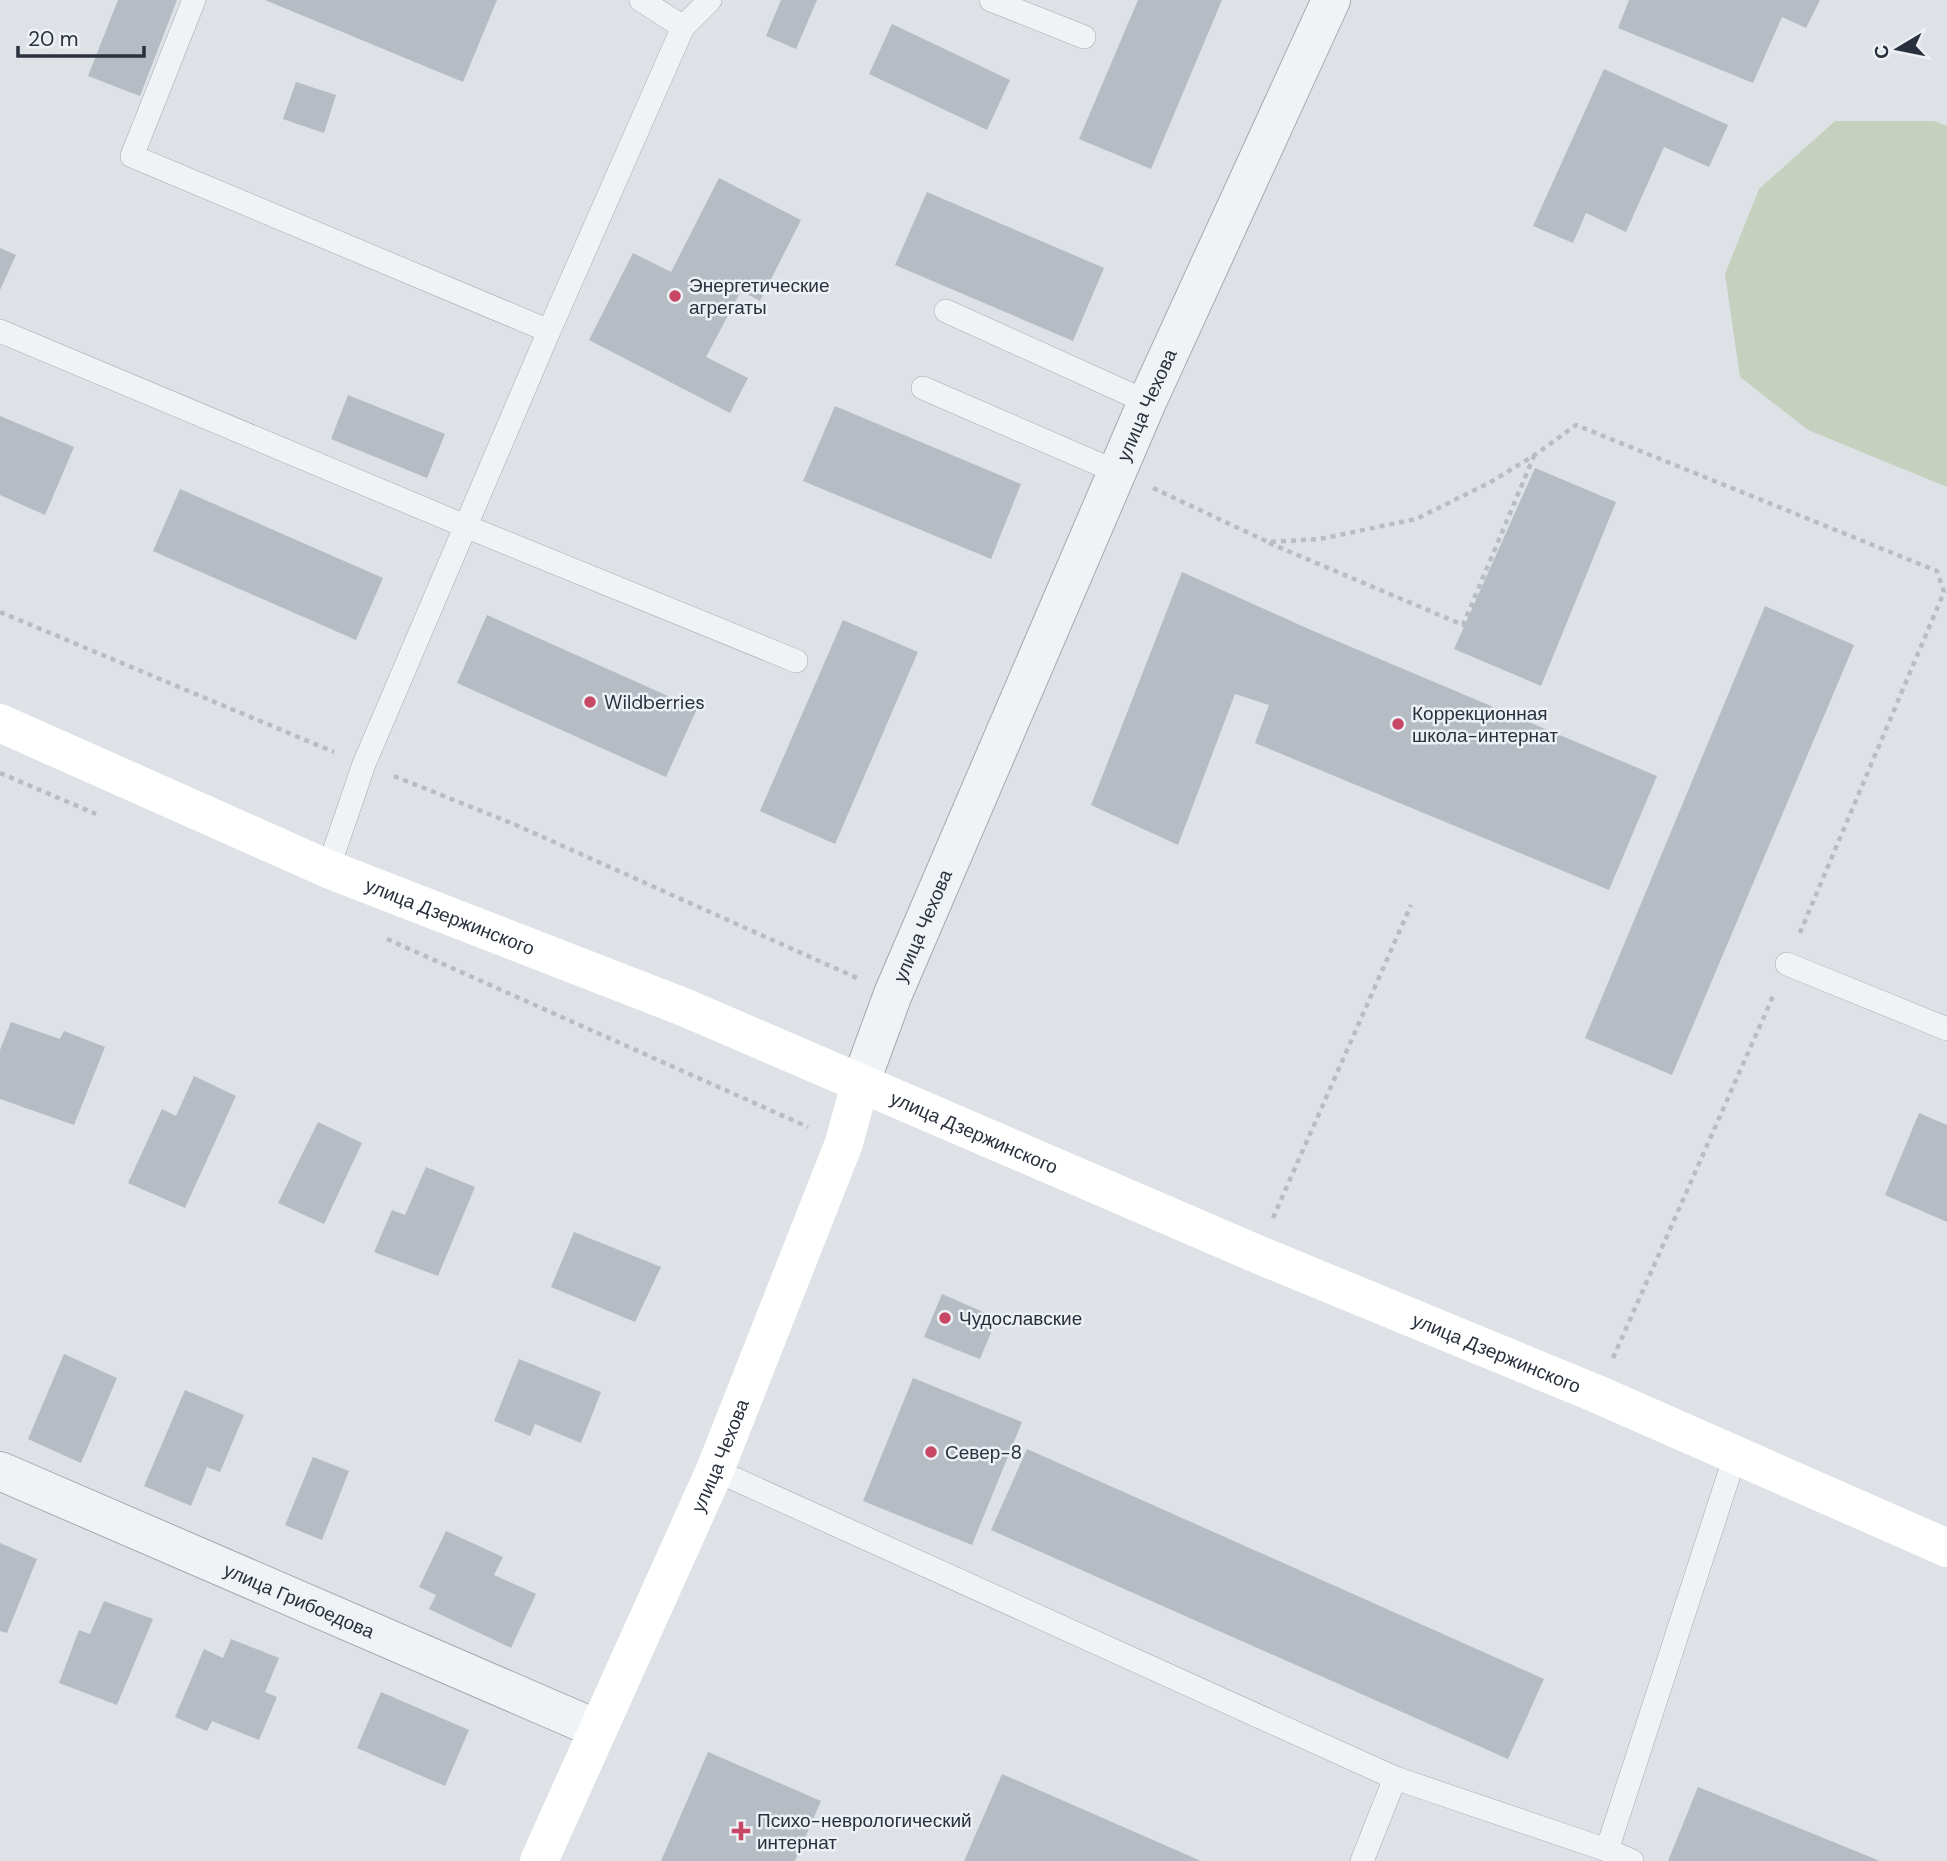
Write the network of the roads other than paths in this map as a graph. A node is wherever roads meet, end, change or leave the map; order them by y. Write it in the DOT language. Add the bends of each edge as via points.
graph roads {
  1 [pos="194,0"];
  2 [pos="640,0"];
  3 [pos="709,0"];
  4 [pos="990,0"];
  5 [pos="1331,0"];
  6 [pos="683,27"];
  7 [pos="1084,37"];
  8 [pos="946,311"];
  9 [pos="0,331"];
  10 [pos="549,331"];
  11 [pos="923,388"];
  12 [pos="1146,402"];
  13 [pos="1117,472"];
  14 [pos="465,526"];
  15 [pos="796,661"];
  16 [pos="0,723"];
  17 [pos="328,869"];
  18 [pos="1787,964"];
  19 [pos="1947,1029"];
  20 [pos="860,1084"];
  21 [pos="1735,1456"];
  22 [pos="715,1470"];
  23 [pos="0,1471"];
  24 [pos="1947,1548"];
  25 [pos="597,1729"];
  26 [pos="1395,1778"];
  27 [pos="1607,1850"];
  28 [pos="538,1861"];
  29 [pos="1362,1861"];
  30 [pos="1632,1861"];
  1 -- 10 [label="lane" via="132,156"];
  2 -- 6 [label="lane"];
  3 -- 6 [label="lane"];
  4 -- 7 [label="lane"];
  5 -- 12 [label="street, улица Чехова"];
  6 -- 10 [label="lane"];
  8 -- 12 [label="lane"];
  9 -- 14 [label="lane"];
  10 -- 14 [label="lane"];
  11 -- 13 [label="lane"];
  12 -- 13 [label="street, улица Чехова"];
  13 -- 20 [label="street, улица Чехова" via="893,994"];
  14 -- 15 [label="lane"];
  14 -- 17 [label="lane" via="364,764"];
  16 -- 17 [label="main road, улица Дзержинского"];
  17 -- 20 [label="main road, улица Дзержинского" via="686,1009"];
  18 -- 19 [label="lane"];
  20 -- 21 [label="main road, улица Дзержинского"];
  20 -- 22 [label="main road, улица Чехова" via="844,1143"];
  21 -- 24 [label="main road, улица Дзержинского"];
  21 -- 27 [label="lane"];
  22 -- 25 [label="main road, улица Чехова"];
  22 -- 26 [label="lane"];
  23 -- 25 [label="street, улица Грибоедова"];
  25 -- 28 [label="main road, улица Чехова"];
  26 -- 27 [label="lane"];
  26 -- 29 [label="lane"];
  27 -- 30 [label="lane"];
}
